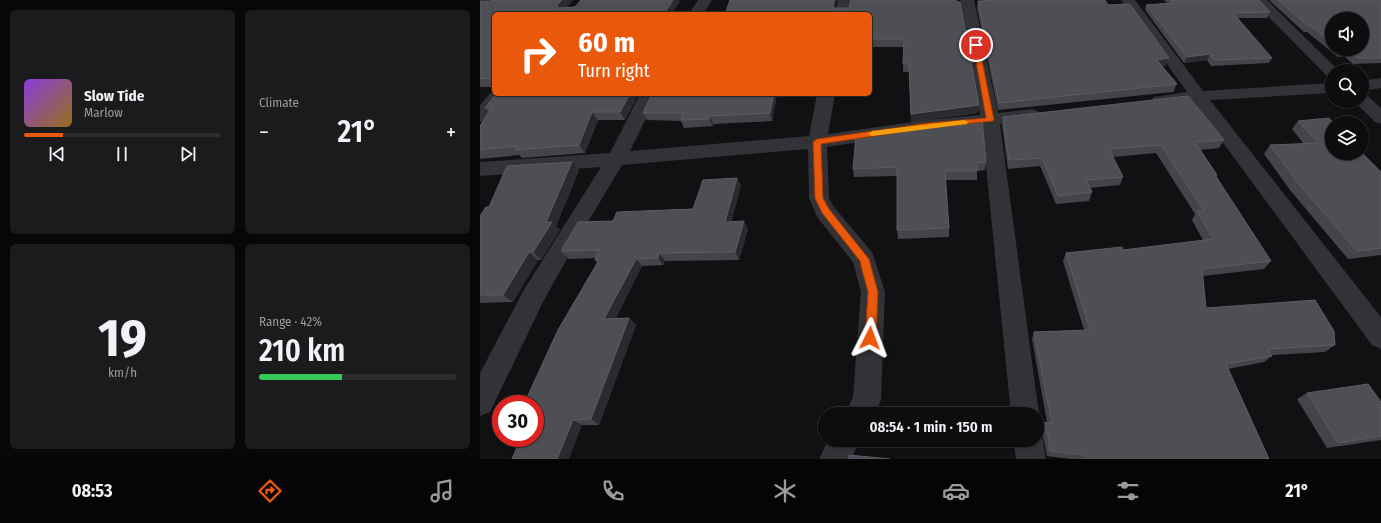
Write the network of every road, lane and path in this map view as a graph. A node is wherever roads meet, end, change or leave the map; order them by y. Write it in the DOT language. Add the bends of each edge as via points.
graph roads {
  1 [pos="705,0"];
  2 [pos="845,0"];
  3 [pos="968,0"];
  4 [pos="1128,0"];
  5 [pos="1259,0"];
  6 [pos="697,12"];
  7 [pos="842,12"];
  8 [pos="1325,65"];
  9 [pos="1381,83"];
  10 [pos="1369,85"];
  11 [pos="1325,88"];
  12 [pos="497,96"];
  13 [pos="647,96"];
  14 [pos="826,96"];
  15 [pos="1198,96"];
  16 [pos="1145,103"];
  17 [pos="1369,107"];
  18 [pos="1052,113"];
  19 [pos="480,116"];
  20 [pos="1381,118"];
  21 [pos="990,120"];
  22 [pos="817,142"];
  23 [pos="616,159"];
  24 [pos="480,169"];
  25 [pos="1381,337"];
  26 [pos="480,402"];
  27 [pos="864,407"];
  28 [pos="1024,407"];
  29 [pos="842,447"];
  30 [pos="1029,447"];
  31 [pos="834,459"];
  32 [pos="1031,459"];
  1 -- 6 [label="street"];
  2 -- 7 [label="street"];
  3 -- 21 [label="street"];
  4 -- 15 [label="street"];
  5 -- 8 [label="street"];
  9 -- 10 [label="street"];
  11 -- 15 [label="street"];
  12 -- 19 [label="street"];
  13 -- 23 [label="street"];
  14 -- 22 [label="street"];
  15 -- 16 [label="street"];
  15 -- 25 [label="street"];
  17 -- 20 [label="street"];
  18 -- 21 [label="street"];
  21 -- 22 [label="street"];
  21 -- 28 [label="street"];
  22 -- 23 [label="street"];
  22 -- 27 [label="street" via="819,198 825,211 864,259 873,292 867,400"];
  23 -- 24 [label="street"];
  23 -- 26 [label="street" via="534,295"];
  29 -- 31 [label="street"];
  30 -- 32 [label="street"];
}
